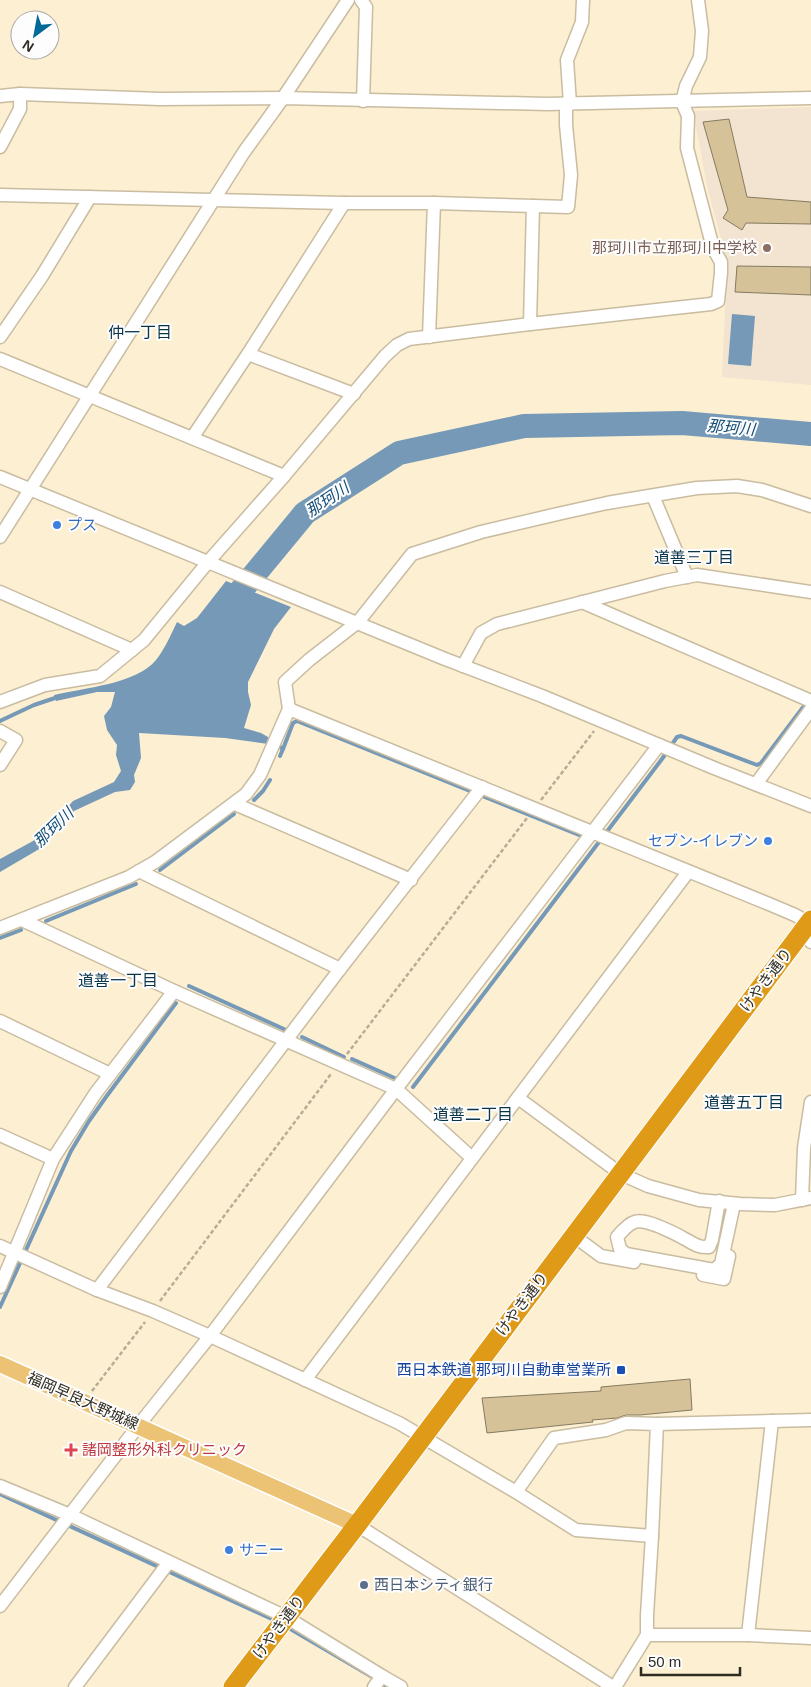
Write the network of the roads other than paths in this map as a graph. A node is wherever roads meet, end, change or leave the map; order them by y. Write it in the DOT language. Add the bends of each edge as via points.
graph roads {
  1 [pos="348,0"];
  2 [pos="361,0"];
  3 [pos="583,0"];
  4 [pos="698,0"];
  5 [pos="20,94"];
  6 [pos="0,96"];
  7 [pos="283,98"];
  8 [pos="811,98"];
  9 [pos="363,101"];
  10 [pos="682,102"];
  11 [pos="568,104"];
  12 [pos="0,147"];
  13 [pos="0,195"];
  14 [pos="90,198"];
  15 [pos="214,199"];
  16 [pos="344,203"];
  17 [pos="434,203"];
  18 [pos="533,206"];
  19 [pos="530,324"];
  20 [pos="0,337"];
  21 [pos="429,337"];
  22 [pos="248,354"];
  23 [pos="0,359"];
  24 [pos="354,394"];
  25 [pos="89,396"];
  26 [pos="192,438"];
  27 [pos="284,476"];
  28 [pos="0,477"];
  29 [pos="30,489"];
  30 [pos="653,496"];
  31 [pos="811,506"];
  32 [pos="0,536"];
  33 [pos="213,563"];
  34 [pos="687,577"];
  35 [pos="0,592"];
  36 [pos="811,592"];
  37 [pos="582,602"];
  38 [pos="354,620"];
  39 [pos="132,650"];
  40 [pos="463,666"];
  41 [pos="811,701"];
  42 [pos="0,702"];
  43 [pos="289,709"];
  44 [pos="811,709"];
  45 [pos="0,731"];
  46 [pos="659,745"];
  47 [pos="0,766"];
  48 [pos="756,784"];
  49 [pos="482,787"];
  50 [pos="234,804"];
  51 [pos="811,806"];
  52 [pos="592,832"];
  53 [pos="139,871"];
  54 [pos="688,872"];
  55 [pos="411,880"];
  56 [pos="22,920"];
  57 [pos="0,928"];
  58 [pos="808,929"];
  59 [pos="340,969"];
  60 [pos="174,991"];
  61 [pos="0,1021"];
  62 [pos="286,1041"];
  63 [pos="110,1074"];
  64 [pos="396,1089"];
  65 [pos="518,1098"];
  66 [pos="811,1102"];
  67 [pos="0,1134"];
  68 [pos="472,1158"];
  69 [pos="53,1159"];
  70 [pos="621,1174"];
  71 [pos="806,1199"];
  72 [pos="720,1202"];
  73 [pos="737,1204"];
  74 [pos="574,1236"];
  75 [pos="0,1246"];
  76 [pos="623,1251"];
  77 [pos="15,1253"];
  78 [pos="601,1256"];
  79 [pos="642,1264"];
  80 [pos="0,1287"];
  81 [pos="97,1290"];
  82 [pos="210,1336"];
  83 [pos="0,1364"];
  84 [pos="304,1380"];
  85 [pos="811,1420"];
  86 [pos="772,1422"];
  87 [pos="657,1424"];
  88 [pos="138,1426"];
  89 [pos="422,1437"];
  90 [pos="0,1486"];
  91 [pos="516,1492"];
  92 [pos="70,1515"];
  93 [pos="357,1526"];
  94 [pos="652,1536"];
  95 [pos="169,1562"];
  96 [pos="0,1606"];
  97 [pos="286,1617"];
  98 [pos="647,1635"];
  99 [pos="748,1635"];
  100 [pos="811,1638"];
  101 [pos="382,1676"];
  102 [pos="75,1687"];
  103 [pos="233,1687"];
  104 [pos="374,1687"];
  105 [pos="401,1687"];
  106 [pos="614,1687"];
  1 -- 7 [label="street"];
  2 -- 9 [label="street" via="366,7"];
  3 -- 11 [label="street" via="582,22 567,60"];
  4 -- 10 [label="street" via="702,31 700,57"];
  5 -- 6 [label="street"];
  5 -- 7 [label="street" via="160,99"];
  5 -- 12 [label="street" via="20,109"];
  7 -- 9 [label="street"];
  7 -- 15 [label="street"];
  8 -- 10 [label="street"];
  9 -- 11 [label="street"];
  10 -- 11 [label="street"];
  10 -- 19 [label="street" via="688,116 687,148 699,198 713,248 721,262 718,301"];
  11 -- 18 [label="street" via="566,125 571,175 568,207"];
  13 -- 14 [label="street"];
  14 -- 15 [label="street"];
  14 -- 20 [label="street"];
  15 -- 16 [label="street"];
  15 -- 25 [label="street"];
  16 -- 17 [label="street"];
  16 -- 22 [label="street"];
  17 -- 18 [label="street"];
  17 -- 21 [label="street"];
  18 -- 19 [label="street"];
  19 -- 21 [label="street"];
  21 -- 24 [label="street" via="409,339 397,345"];
  22 -- 24 [label="street"];
  22 -- 26 [label="street"];
  23 -- 25 [label="street"];
  24 -- 27 [label="street"];
  25 -- 26 [label="street"];
  25 -- 29 [label="street"];
  26 -- 27 [label="street"];
  27 -- 33 [label="street"];
  28 -- 29 [label="street"];
  29 -- 32 [label="street"];
  29 -- 33 [label="street"];
  30 -- 31 [label="street" via="697,488 737,486 762,490"];
  30 -- 34 [label="street"];
  30 -- 38 [label="street" via="481,532 412,554"];
  33 -- 38 [label="street"];
  33 -- 39 [label="street"];
  34 -- 36 [label="street"];
  34 -- 37 [label="street"];
  35 -- 39 [label="street"];
  37 -- 40 [label="street" via="489,628 480,633"];
  37 -- 41 [label="street"];
  38 -- 40 [label="street"];
  38 -- 43 [label="street" via="285,682"];
  39 -- 42 [label="street" via="100,676 46,685"];
  40 -- 46 [label="street"];
  43 -- 49 [label="street"];
  43 -- 50 [label="street" via="260,776"];
  44 -- 48 [label="street"];
  45 -- 47 [label="street" via="16,740"];
  46 -- 48 [label="street"];
  46 -- 52 [label="street"];
  48 -- 51 [label="street"];
  49 -- 52 [label="street"];
  49 -- 55 [label="street"];
  50 -- 53 [label="street"];
  50 -- 55 [label="street"];
  52 -- 54 [label="street"];
  52 -- 64 [label="street"];
  53 -- 56 [label="street"];
  53 -- 59 [label="street"];
  54 -- 58 [label="street" via="795,915"];
  54 -- 65 [label="street"];
  55 -- 59 [label="street"];
  56 -- 57 [label="street"];
  56 -- 60 [label="street"];
  58 -- 70 [label="highway, けやき通り"];
  59 -- 62 [label="street"];
  60 -- 62 [label="street"];
  60 -- 63 [label="street"];
  61 -- 63 [label="street"];
  62 -- 64 [label="street"];
  62 -- 81 [label="street"];
  63 -- 69 [label="street"];
  64 -- 68 [label="street"];
  64 -- 82 [label="street"];
  65 -- 68 [label="street"];
  65 -- 70 [label="street"];
  66 -- 71 [label="street" via="804,1148"];
  67 -- 69 [label="street"];
  68 -- 84 [label="street"];
  69 -- 77 [label="street"];
  70 -- 72 [label="street" via="648,1186"];
  70 -- 74 [label="highway, けやき通り"];
  71 -- 73 [label="street" via="774,1205"];
  72 -- 73 [label="street"];
  72 -- 76 [label="street" via="709,1247 700,1248 673,1232 642,1220 625,1227 617,1236"];
  73 -- 76 [label="street" via="721,1264 714,1270"];
  73 -- 79 [label="street" via="724,1279"];
  74 -- 78 [label="street"];
  74 -- 89 [label="highway, けやき通り"];
  75 -- 77 [label="street"];
  76 -- 78 [label="street"];
  76 -- 79 [label="street"];
  77 -- 80 [label="street"];
  77 -- 81 [label="street"];
  78 -- 79 [label="street"];
  81 -- 82 [label="street"];
  82 -- 84 [label="street"];
  82 -- 88 [label="street"];
  83 -- 88 [label="main road, 福岡早良大野城線"];
  84 -- 89 [label="street" via="399,1423"];
  85 -- 86 [label="street"];
  86 -- 87 [label="street"];
  86 -- 99 [label="street"];
  87 -- 91 [label="street" via="626,1423 606,1430 554,1438"];
  87 -- 94 [label="street"];
  88 -- 92 [label="street"];
  88 -- 93 [label="main road, 福岡早良大野城線"];
  89 -- 91 [label="street"];
  89 -- 93 [label="highway, けやき通り"];
  90 -- 92 [label="street"];
  91 -- 94 [label="street" via="576,1530"];
  92 -- 95 [label="street"];
  92 -- 96 [label="street"];
  93 -- 97 [label="highway, けやき通り"];
  93 -- 106 [label="street"];
  94 -- 98 [label="street"];
  95 -- 97 [label="street"];
  95 -- 102 [label="street"];
  97 -- 101 [label="street"];
  97 -- 103 [label="highway, けやき通り"];
  98 -- 99 [label="street"];
  98 -- 106 [label="street"];
  99 -- 100 [label="street"];
  101 -- 104 [label="street"];
  101 -- 105 [label="street"];
}
